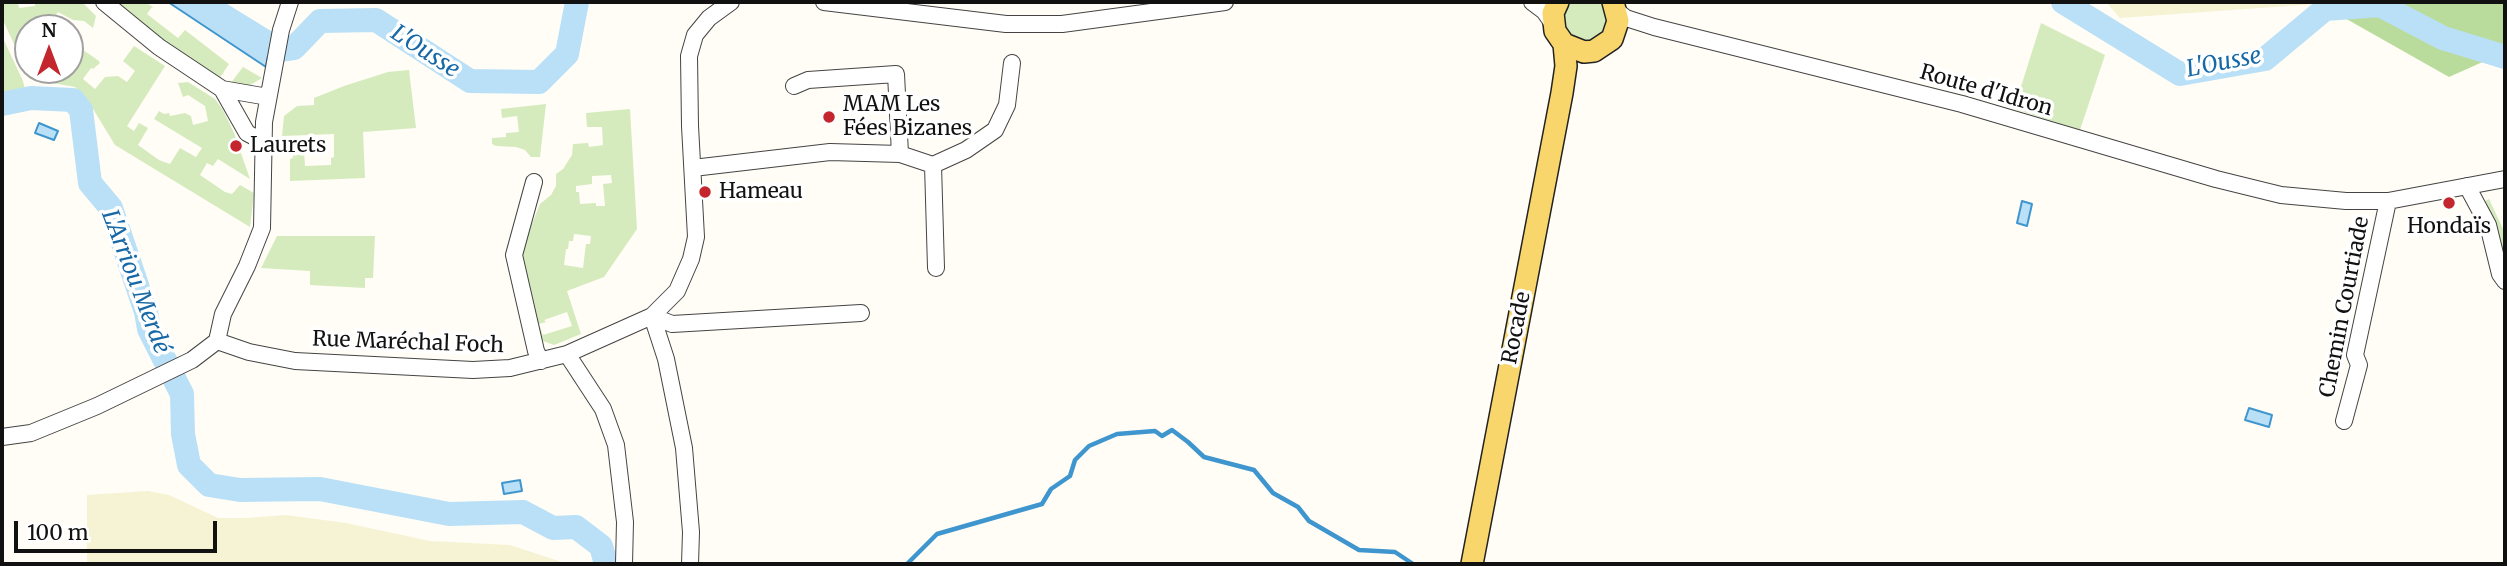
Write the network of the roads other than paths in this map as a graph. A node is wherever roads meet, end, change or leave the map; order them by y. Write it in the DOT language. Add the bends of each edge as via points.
graph roads {
  1 [pos="104,2"];
  2 [pos="731,2"];
  3 [pos="824,2"];
  4 [pos="1225,2"];
  5 [pos="1532,2"];
  6 [pos="1558,2"];
  7 [pos="285,3"];
  8 [pos="1615,6"];
  9 [pos="1553,24"];
  10 [pos="1654,27"];
  11 [pos="1612,39"];
  12 [pos="1574,48"];
  13 [pos="1013,63"];
  14 [pos="794,86"];
  15 [pos="222,89"];
  16 [pos="268,97"];
  17 [pos="264,142"];
  18 [pos="900,154"];
  19 [pos="933,165"];
  20 [pos="693,168"];
  21 [pos="2505,179"];
  22 [pos="534,182"];
  23 [pos="2467,186"];
  24 [pos="2388,201"];
  25 [pos="936,268"];
  26 [pos="2505,281"];
  27 [pos="861,313"];
  28 [pos="652,316"];
  29 [pos="217,341"];
  30 [pos="567,354"];
  31 [pos="541,361"];
  32 [pos="2344,421"];
  33 [pos="2,438"];
  34 [pos="624,564"];
  35 [pos="690,564"];
  36 [pos="1472,564"];
  1 -- 15 [label="street" via="159,47"];
  2 -- 20 [label="street, Rue Maréchal Foch" via="695,35 690,56"];
  3 -- 4 [label="street" via="1006,24 1062,24"];
  5 -- 9 [label="street"];
  6 -- 9 [label="main road"];
  7 -- 16 [label="street"];
  8 -- 10 [label="street, Route d'Idron" via="1626,18"];
  8 -- 11 [label="main road"];
  9 -- 12 [label="main road"];
  10 -- 11 [label="street, Route d'Idron" via="1625,31"];
  10 -- 24 [label="street, Route d'Idron" via="1962,104 2216,179 2306,199"];
  11 -- 12 [label="main road" via="1594,51"];
  12 -- 36 [label="main road, Rocade" via="1566,66"];
  13 -- 19 [label="street" via="1007,105 995,131"];
  14 -- 18 [label="street" via="808,80 896,74"];
  15 -- 16 [label="street"];
  15 -- 17 [label="street" via="247,133"];
  16 -- 17 [label="street"];
  17 -- 29 [label="street" via="262,228 223,314"];
  18 -- 19 [label="street"];
  18 -- 20 [label="street" via="830,152"];
  19 -- 25 [label="street"];
  20 -- 28 [label="street, Rue Maréchal Foch" via="696,237 691,259 677,291"];
  21 -- 23 [label="street, Route d'Idron"];
  22 -- 31 [label="street" via="514,254"];
  23 -- 24 [label="street, Route d'Idron"];
  23 -- 26 [label="street" via="2488,225"];
  24 -- 32 [label="street, Chemin Courtiade" via="2355,355 2359,365"];
  27 -- 28 [label="street" via="672,324"];
  28 -- 30 [label="street, Rue Maréchal Foch"];
  28 -- 35 [label="street" via="684,448"];
  29 -- 31 [label="street, Rue Maréchal Foch" via="295,361 473,370"];
  29 -- 33 [label="street" via="192,360 97,406 31,433"];
  30 -- 31 [label="street, Rue Maréchal Foch"];
  30 -- 34 [label="street" via="603,409 616,445 625,522"];
}
